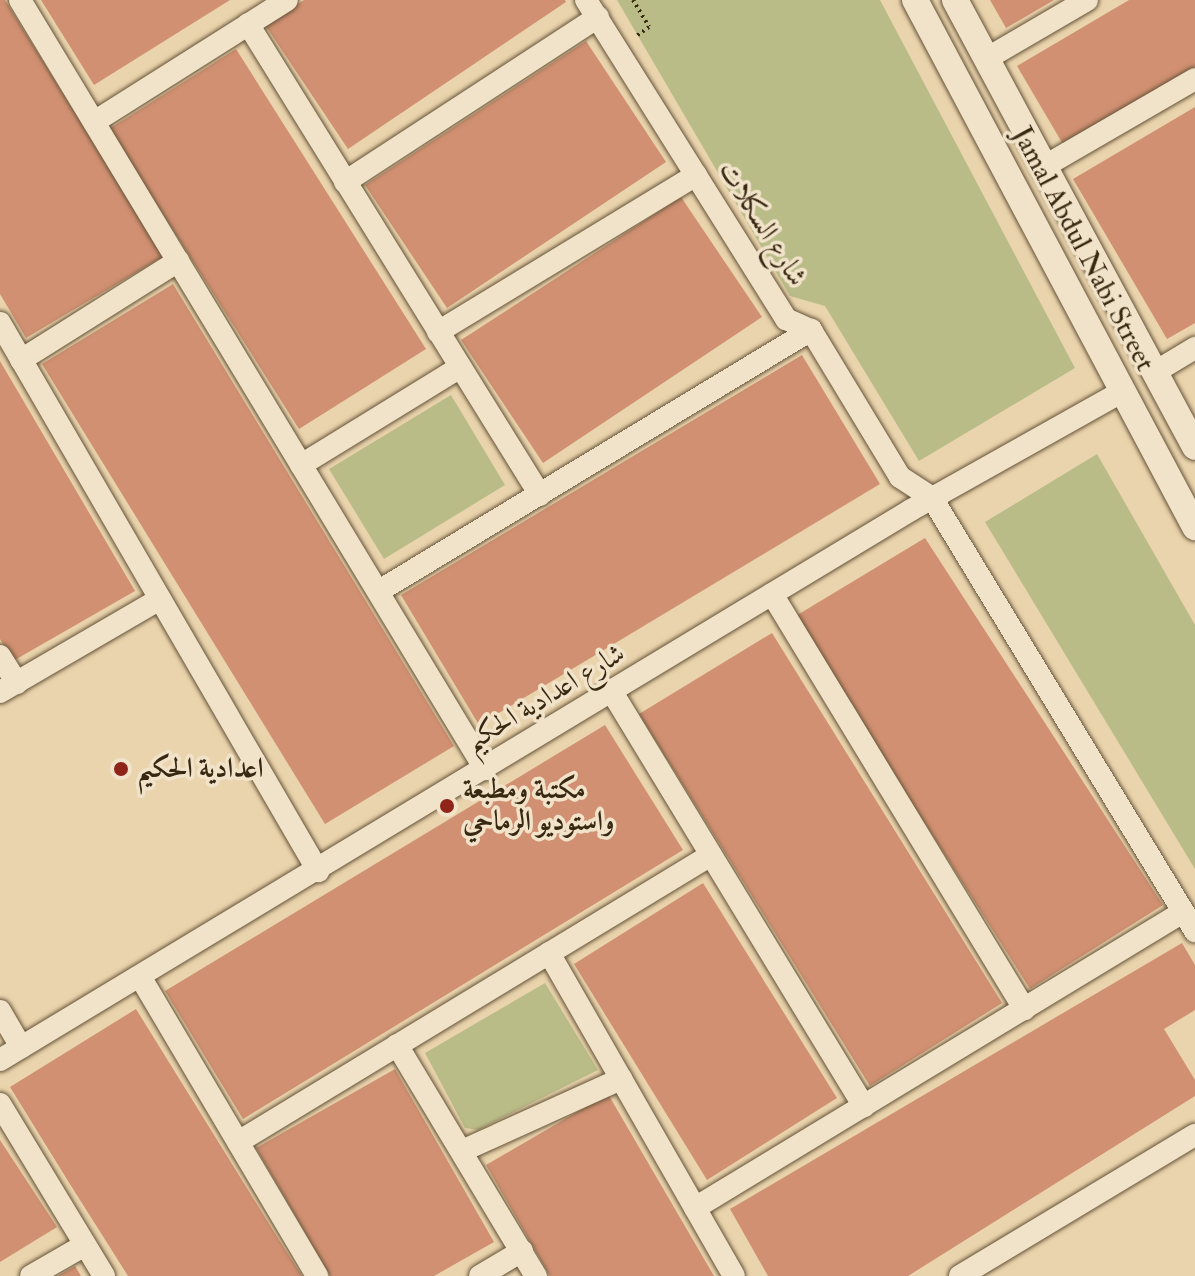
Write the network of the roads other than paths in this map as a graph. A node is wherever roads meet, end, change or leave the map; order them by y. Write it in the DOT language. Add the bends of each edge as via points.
graph roads {
  1 [pos="20,0"];
  2 [pos="287,0"];
  3 [pos="915,0"];
  4 [pos="955,0"];
  5 [pos="1087,0"];
  6 [pos="592,9"];
  7 [pos="248,24"];
  8 [pos="986,59"];
  9 [pos="1195,79"];
  10 [pos="94,122"];
  11 [pos="1045,166"];
  12 [pos="696,175"];
  13 [pos="345,182"];
  14 [pos="178,261"];
  15 [pos="0,323"];
  16 [pos="811,330"];
  17 [pos="438,332"];
  18 [pos="1195,348"];
  19 [pos="21,360"];
  20 [pos="460,367"];
  21 [pos="1155,372"];
  22 [pos="1123,391"];
  23 [pos="1195,447"];
  24 [pos="301,465"];
  25 [pos="540,495"];
  26 [pos="932,498"];
  27 [pos="1195,527"];
  28 [pos="379,591"];
  29 [pos="772,594"];
  30 [pos="160,599"];
  31 [pos="0,656"];
  32 [pos="8,688"];
  33 [pos="612,692"];
  34 [pos="485,769"];
  35 [pos="711,855"];
  36 [pos="318,871"];
  37 [pos="1189,922"];
  38 [pos="549,953"];
  39 [pos="141,978"];
  40 [pos="1024,1009"];
  41 [pos="0,1011"];
  42 [pos="397,1045"];
  43 [pos="21,1047"];
  44 [pos="0,1060"];
  45 [pos="621,1079"];
  46 [pos="0,1104"];
  47 [pos="864,1106"];
  48 [pos="1195,1135"];
  49 [pos="238,1142"];
  50 [pos="462,1151"];
  51 [pos="695,1208"];
  52 [pos="85,1245"];
  53 [pos="522,1251"];
  54 [pos="31,1276"];
  55 [pos="104,1276"];
  56 [pos="317,1276"];
  57 [pos="480,1276"];
  58 [pos="536,1276"];
  59 [pos="734,1276"];
  60 [pos="960,1276"];
  1 -- 10 [label="street"];
  2 -- 7 [label="street"];
  3 -- 22 [label="street, Jamal Abdul Nabi Street"];
  4 -- 8 [label="street, Jamal Abdul Nabi Street"];
  5 -- 8 [label="street"];
  6 -- 12 [label="street, شارع السكلات"];
  6 -- 13 [label="street"];
  7 -- 10 [label="street"];
  7 -- 13 [label="street"];
  8 -- 11 [label="street, Jamal Abdul Nabi Street"];
  9 -- 11 [label="street"];
  10 -- 14 [label="street"];
  11 -- 21 [label="street, Jamal Abdul Nabi Street"];
  12 -- 16 [label="street, شارع السكلات" via="786,319"];
  12 -- 17 [label="street"];
  13 -- 17 [label="street"];
  14 -- 19 [label="street"];
  14 -- 24 [label="street"];
  15 -- 19 [label="street"];
  16 -- 25 [label="street"];
  16 -- 26 [label="street, شارع السكلات" via="900,477"];
  17 -- 20 [label="street"];
  18 -- 21 [label="street"];
  19 -- 30 [label="street"];
  20 -- 24 [label="street"];
  20 -- 25 [label="street"];
  21 -- 22 [label="street"];
  21 -- 23 [label="street, Jamal Abdul Nabi Street"];
  22 -- 26 [label="street, شارع اعدادية الحكيم"];
  22 -- 27 [label="street, Jamal Abdul Nabi Street"];
  24 -- 28 [label="street"];
  25 -- 28 [label="street"];
  26 -- 29 [label="street, شارع اعدادية الحكيم"];
  26 -- 37 [label="street"];
  28 -- 34 [label="street"];
  29 -- 33 [label="street, شارع اعدادية الحكيم"];
  29 -- 40 [label="street"];
  30 -- 32 [label="street"];
  30 -- 36 [label="street"];
  31 -- 32 [label="street"];
  33 -- 34 [label="street, شارع اعدادية الحكيم"];
  33 -- 35 [label="street"];
  34 -- 36 [label="street, شارع اعدادية الحكيم"];
  35 -- 38 [label="street"];
  35 -- 47 [label="street"];
  36 -- 39 [label="street, شارع اعدادية الحكيم"];
  37 -- 40 [label="street"];
  38 -- 42 [label="street"];
  38 -- 45 [label="street"];
  39 -- 43 [label="street, شارع اعدادية الحكيم"];
  39 -- 49 [label="street"];
  40 -- 47 [label="street"];
  41 -- 43 [label="street"];
  42 -- 49 [label="street"];
  42 -- 50 [label="street"];
  43 -- 44 [label="street, شارع اعدادية الحكيم"];
  45 -- 50 [label="street"];
  45 -- 51 [label="street"];
  46 -- 52 [label="street"];
  47 -- 51 [label="street"];
  48 -- 60 [label="street"];
  49 -- 56 [label="street"];
  50 -- 53 [label="street"];
  51 -- 59 [label="street"];
  52 -- 54 [label="street"];
  52 -- 55 [label="street"];
  53 -- 57 [label="street"];
  53 -- 58 [label="street"];
}
